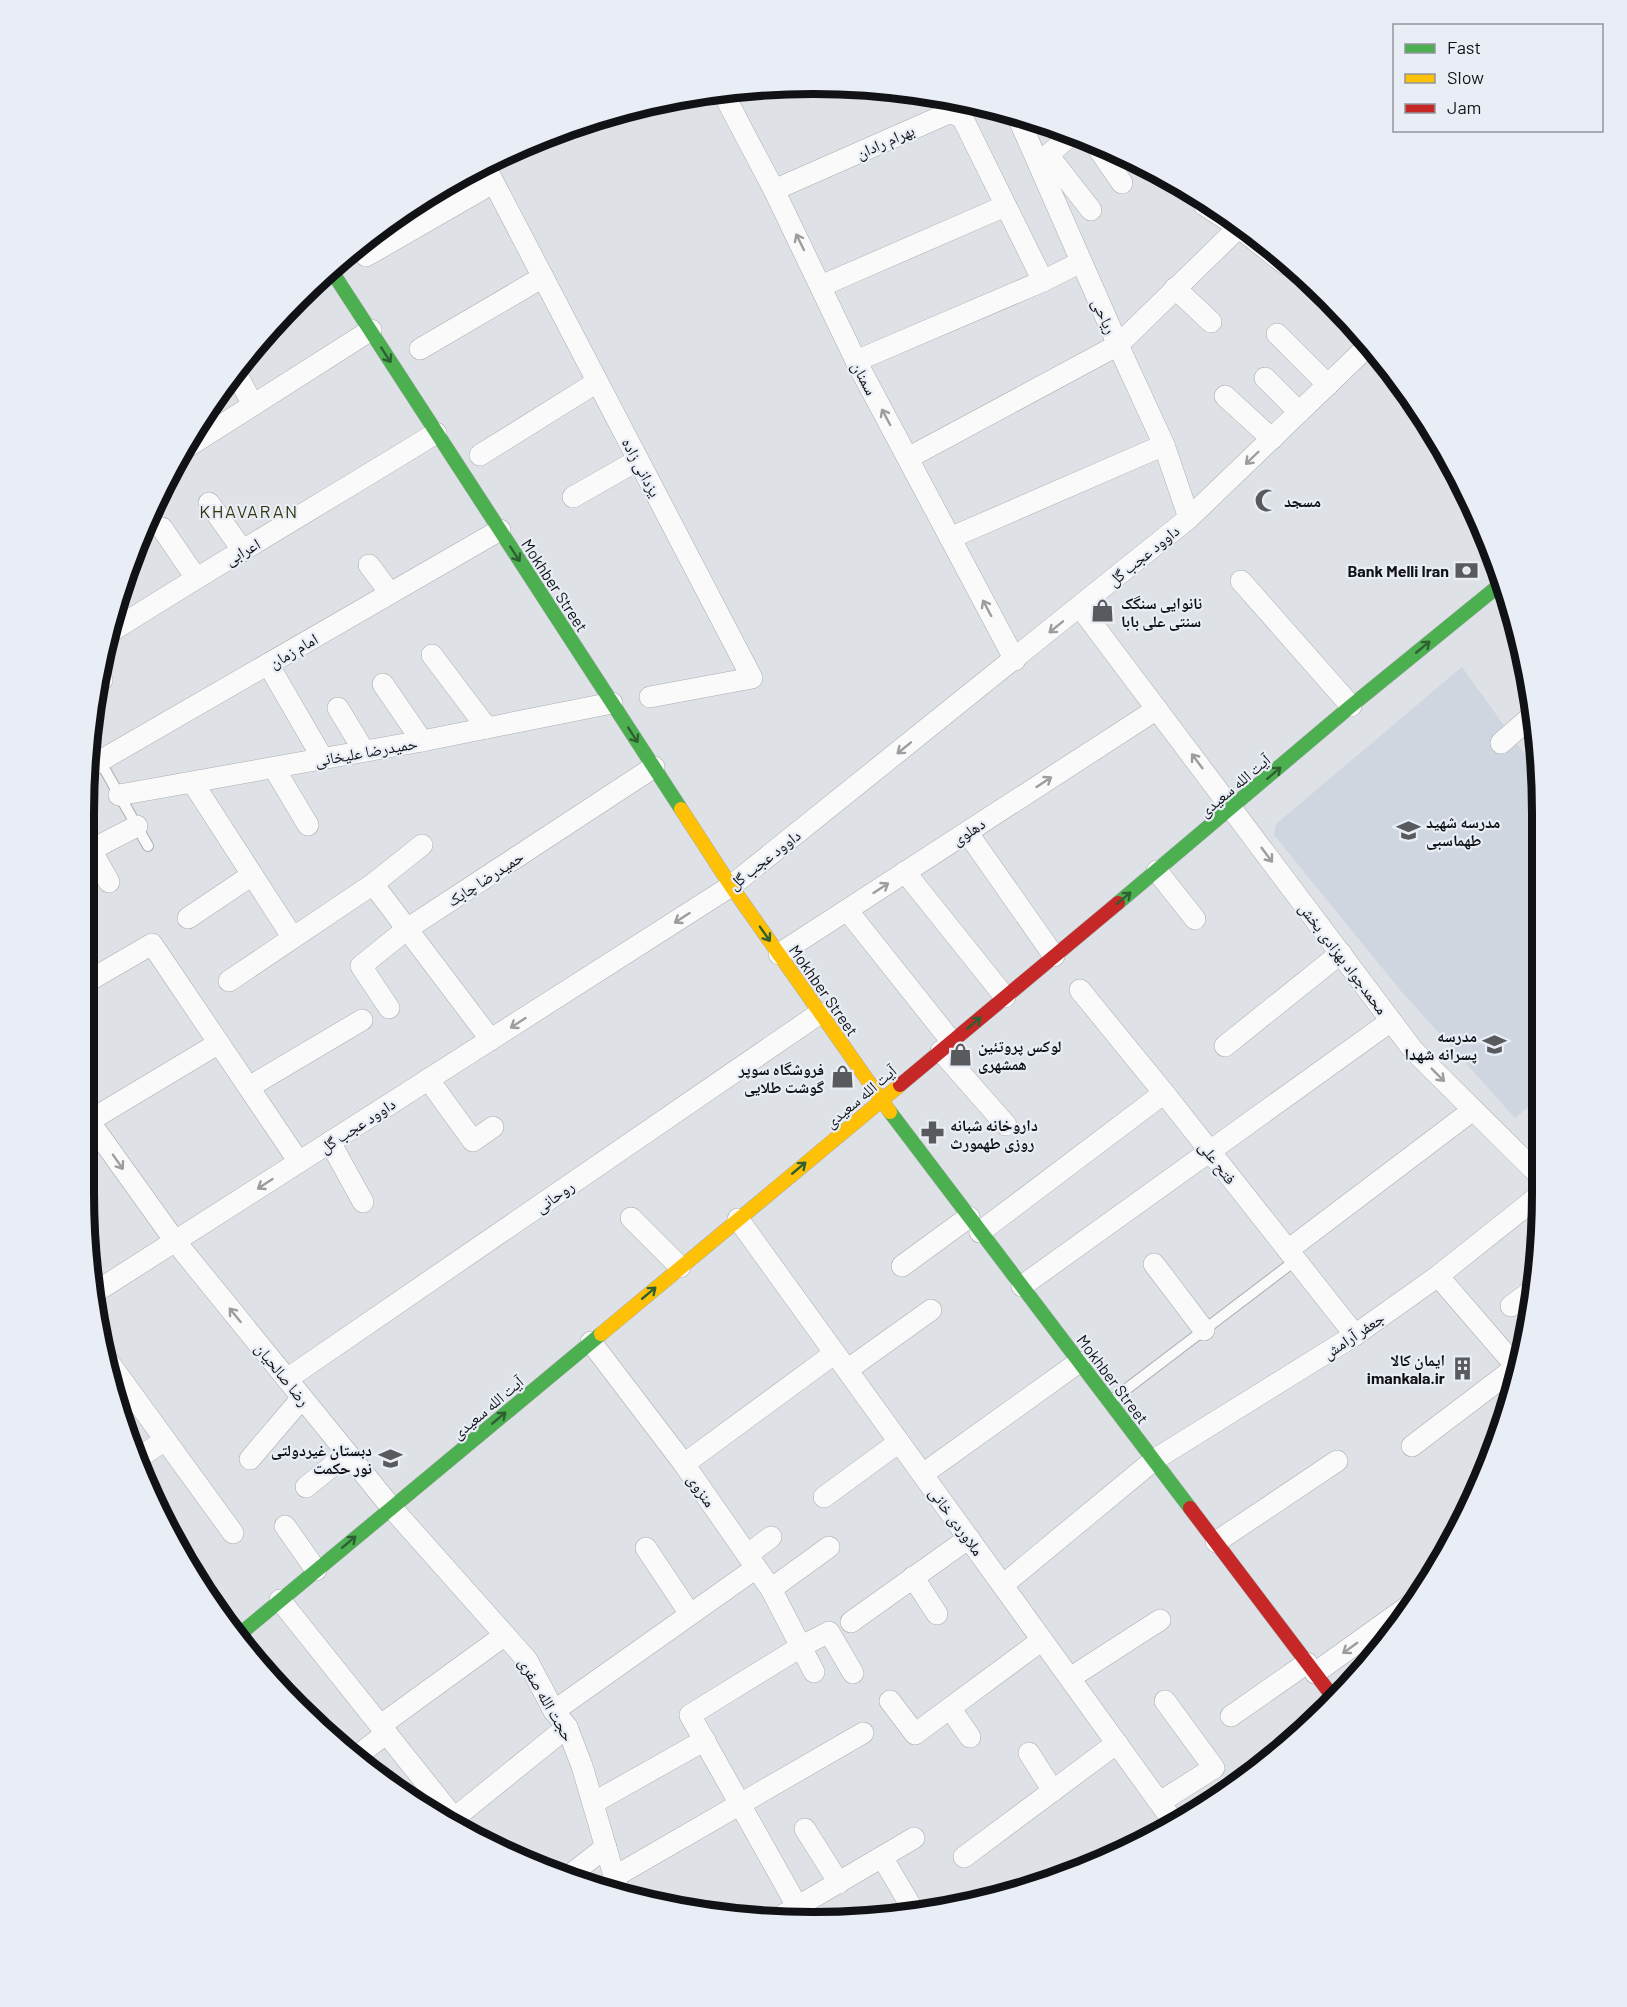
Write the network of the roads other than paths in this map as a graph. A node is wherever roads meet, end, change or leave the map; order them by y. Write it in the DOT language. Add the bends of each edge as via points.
graph roads {
  1 [pos="727,100"];
  2 [pos="1023,126"];
  3 [pos="1065,140"];
  4 [pos="1103,155"];
  5 [pos="1043,159"];
  6 [pos="488,173"];
  7 [pos="1122,183"];
  8 [pos="774,190"];
  9 [pos="1005,206"];
  10 [pos="1091,210"];
  11 [pos="1234,231"];
  12 [pos="366,256"];
  13 [pos="1081,262"];
  14 [pos="335,276"];
  15 [pos="543,277"];
  16 [pos="1043,281"];
  17 [pos="820,286"];
  18 [pos="1175,288"];
  19 [pos="1211,322"];
  20 [pos="371,330"];
  21 [pos="1277,334"];
  22 [pos="1118,345"];
  23 [pos="420,349"];
  24 [pos="1363,351"];
  25 [pos="856,361"];
  26 [pos="1265,378"];
  27 [pos="240,381"];
  28 [pos="597,382"];
  29 [pos="1328,385"];
  30 [pos="1225,396"];
  31 [pos="253,405"];
  32 [pos="1299,412"];
  33 [pos="210,423"];
  34 [pos="436,433"];
  35 [pos="1272,439"];
  36 [pos="1164,445"];
  37 [pos="480,455"];
  38 [pos="908,458"];
  39 [pos="638,460"];
  40 [pos="573,497"];
  41 [pos="209,503"];
  42 [pos="1189,518"];
  43 [pos="162,528"];
  44 [pos="500,530"];
  45 [pos="950,538"];
  46 [pos="243,551"];
  47 [pos="369,565"];
  48 [pos="196,578"];
  49 [pos="1241,581"];
  50 [pos="1496,589"];
  51 [pos="390,593"];
  52 [pos="1080,607"];
  53 [pos="119,627"];
  54 [pos="432,655"];
  55 [pos="1015,660"];
  56 [pos="268,664"];
  57 [pos="383,684"];
  58 [pos="650,697"];
  59 [pos="612,703"];
  60 [pos="1351,706"];
  61 [pos="338,708"];
  62 [pos="1157,709"];
  63 [pos="1526,721"];
  64 [pos="487,728"];
  65 [pos="422,741"];
  66 [pos="1501,743"];
  67 [pos="364,751"];
  68 [pos="323,759"];
  69 [pos="96,763"];
  70 [pos="654,767"];
  71 [pos="96,768"];
  72 [pos="274,768"];
  73 [pos="193,783"];
  74 [pos="119,795"];
  75 [pos="1232,808"];
  76 [pos="308,825"];
  77 [pos="137,826"];
  78 [pos="966,832"];
  79 [pos="422,845"];
  80 [pos="148,846"];
  81 [pos="94,849"];
  82 [pos="94,861"];
  83 [pos="1157,871"];
  84 [pos="905,872"];
  85 [pos="252,875"];
  86 [pos="109,882"];
  87 [pos="373,884"];
  88 [pos="731,886"];
  89 [pos="847,910"];
  90 [pos="188,918"];
  91 [pos="1195,919"];
  92 [pos="407,929"];
  93 [pos="293,938"];
  94 [pos="1341,953"];
  95 [pos="779,954"];
  96 [pos="1054,956"];
  97 [pos="94,978"];
  98 [pos="229,981"];
  99 [pos="1080,990"];
  100 [pos="1005,997"];
  101 [pos="390,1008"];
  102 [pos="820,1013"];
  103 [pos="362,1020"];
  104 [pos="1391,1021"];
  105 [pos="490,1040"];
  106 [pos="219,1043"];
  107 [pos="946,1046"];
  108 [pos="1225,1046"];
  109 [pos="428,1079"];
  110 [pos="249,1087"];
  111 [pos="1164,1093"];
  112 [pos="881,1100"];
  113 [pos="1473,1110"];
  114 [pos="94,1114"];
  115 [pos="1006,1125"];
  116 [pos="493,1126"];
  117 [pos="94,1128"];
  118 [pos="330,1142"];
  119 [pos="1210,1151"];
  120 [pos="299,1162"];
  121 [pos="1532,1168"];
  122 [pos="1532,1201"];
  123 [pos="363,1202"];
  124 [pos="631,1218"];
  125 [pos="738,1219"];
  126 [pos="975,1224"];
  127 [pos="175,1241"];
  128 [pos="1292,1255"];
  129 [pos="1154,1264"];
  130 [pos="902,1266"];
  131 [pos="680,1267"];
  132 [pos="1438,1276"];
  133 [pos="1022,1286"];
  134 [pos="101,1288"];
  135 [pos="1525,1295"];
  136 [pos="1511,1306"];
  137 [pos="931,1310"];
  138 [pos="1204,1330"];
  139 [pos="1355,1335"];
  140 [pos="591,1342"];
  141 [pos="841,1362"];
  142 [pos="1079,1362"];
  143 [pos="1512,1362"];
  144 [pos="118,1375"];
  145 [pos="1509,1375"];
  146 [pos="287,1379"];
  147 [pos="302,1398"];
  148 [pos="1109,1402"];
  149 [pos="165,1440"];
  150 [pos="899,1442"];
  151 [pos="1412,1446"];
  152 [pos="144,1454"];
  153 [pos="347,1454"];
  154 [pos="250,1459"];
  155 [pos="1154,1460"];
  156 [pos="1337,1461"];
  157 [pos="684,1464"];
  158 [pos="923,1474"];
  159 [pos="306,1487"];
  160 [pos="824,1497"];
  161 [pos="391,1508"];
  162 [pos="285,1526"];
  163 [pos="233,1533"];
  164 [pos="771,1537"];
  165 [pos="969,1538"];
  166 [pos="1216,1542"];
  167 [pos="829,1547"];
  168 [pos="646,1548"];
  169 [pos="752,1561"];
  170 [pos="316,1570"];
  171 [pos="913,1577"];
  172 [pos="1003,1585"];
  173 [pos="771,1589"];
  174 [pos="280,1599"];
  175 [pos="1397,1613"];
  176 [pos="690,1614"];
  177 [pos="937,1614"];
  178 [pos="1160,1620"];
  179 [pos="850,1622"];
  180 [pos="243,1631"];
  181 [pos="505,1635"];
  182 [pos="1042,1640"];
  183 [pos="802,1646"];
  184 [pos="1311,1668"];
  185 [pos="814,1672"];
  186 [pos="853,1673"];
  187 [pos="1070,1678"];
  188 [pos="1330,1693"];
  189 [pos="890,1701"];
  190 [pos="1165,1701"];
  191 [pos="950,1708"];
  192 [pos="1231,1716"];
  193 [pos="560,1719"];
  194 [pos="384,1729"];
  195 [pos="863,1733"];
  196 [pos="970,1737"];
  197 [pos="705,1740"];
  198 [pos="1117,1743"];
  199 [pos="361,1752"];
  200 [pos="1029,1753"];
  201 [pos="1053,1791"];
  202 [pos="1160,1802"];
  203 [pos="593,1803"];
  204 [pos="740,1804"];
  205 [pos="445,1810"];
  206 [pos="1171,1817"];
  207 [pos="461,1820"];
  208 [pos="805,1829"];
  209 [pos="914,1838"];
  210 [pos="606,1847"];
  211 [pos="882,1857"];
  212 [pos="964,1857"];
  213 [pos="575,1871"];
  214 [pos="839,1882"];
  215 [pos="616,1885"];
  216 [pos="619,1886"];
  217 [pos="911,1905"];
  218 [pos="800,1912"];
  219 [pos="806,1912"];
  1 -- 8 [label="street, سمنان"];
  2 -- 5 [label="street, ریاحی"];
  3 -- 5 [label="street"];
  4 -- 7 [label="street"];
  5 -- 10 [label="street"];
  5 -- 13 [label="street, ریاحی"];
  6 -- 12 [label="street"];
  6 -- 15 [label="street, یزدانی زاده"];
  8 -- 9 [label="street, بهرام رادان" via="949,113 963,119"];
  17 -- 8 [label="street, سمنان, one-way"];
  9 -- 16 [label="street, بهرام رادان"];
  9 -- 17 [label="street"];
  11 -- 18 [label="street"];
  13 -- 16 [label="street"];
  13 -- 22 [label="street, ریاحی"];
  14 -- 20 [label="main road, Mokhber Street"];
  15 -- 23 [label="street"];
  15 -- 28 [label="street, یزدانی زاده"];
  16 -- 25 [label="street"];
  17 -- 25 [label="street, سمنان"];
  18 -- 19 [label="street"];
  18 -- 22 [label="street"];
  20 -- 31 [label="street"];
  20 -- 34 [label="main road, Mokhber Street, one-way"];
  21 -- 29 [label="street"];
  22 -- 36 [label="street, ریاحی"];
  22 -- 38 [label="street"];
  24 -- 29 [label="street, داوود عجب گل"];
  38 -- 25 [label="street, سمنان, one-way"];
  26 -- 32 [label="street"];
  27 -- 31 [label="street"];
  28 -- 37 [label="street"];
  28 -- 39 [label="street, یزدانی زاده"];
  29 -- 32 [label="street, داوود عجب گل"];
  30 -- 35 [label="street"];
  31 -- 33 [label="street"];
  32 -- 35 [label="street, داوود عجب گل"];
  34 -- 44 [label="main road, Mokhber Street"];
  34 -- 46 [label="street, اعرابی"];
  35 -- 42 [label="street, داوود عجب گل, one-way"];
  36 -- 42 [label="street, ریاحی"];
  36 -- 45 [label="street"];
  38 -- 45 [label="street, سمنان"];
  39 -- 40 [label="street"];
  39 -- 58 [label="street, یزدانی زاده" via="752,678"];
  41 -- 46 [label="street"];
  42 -- 52 [label="street, داوود عجب گل"];
  43 -- 48 [label="street"];
  44 -- 51 [label="street, امام زمان"];
  44 -- 59 [label="main road, Mokhber Street, one-way"];
  55 -- 45 [label="street, سمنان, one-way"];
  46 -- 48 [label="street, اعرابی"];
  47 -- 51 [label="street"];
  48 -- 53 [label="street, اعرابی"];
  49 -- 60 [label="street"];
  60 -- 50 [label="main road, آیت الله سعیدی, one-way"];
  51 -- 56 [label="street, امام زمان"];
  52 -- 55 [label="street, داوود عجب گل, one-way"];
  52 -- 62 [label="street, محمدجواد بهزادی بخش"];
  54 -- 64 [label="street"];
  55 -- 88 [label="street, داوود عجب گل, one-way"];
  56 -- 68 [label="street"];
  56 -- 69 [label="street, امام زمان"];
  57 -- 65 [label="street"];
  59 -- 64 [label="street, حمیدرضا علیخانی"];
  59 -- 70 [label="main road, Mokhber Street, one-way"];
  75 -- 60 [label="main road, آیت الله سعیدی, one-way"];
  61 -- 67 [label="street"];
  75 -- 62 [label="street, محمدجواد بهزادی بخش, one-way"];
  78 -- 62 [label="street, دهلوی, one-way"];
  63 -- 66 [label="street"];
  64 -- 65 [label="street, حمیدرضا علیخانی"];
  65 -- 67 [label="street, حمیدرضا علیخانی"];
  67 -- 68 [label="street, حمیدرضا علیخانی"];
  68 -- 72 [label="street, حمیدرضا علیخانی"];
  70 -- 88 [label="main road, Mokhber Street"];
  70 -- 92 [label="street, حمیدرضا چابک"];
  71 -- 74 [label="lane"];
  72 -- 73 [label="street, حمیدرضا علیخانی"];
  72 -- 76 [label="street"];
  73 -- 74 [label="street, حمیدرضا علیخانی"];
  73 -- 85 [label="street"];
  74 -- 77 [label="lane"];
  75 -- 83 [label="main road, آیت الله سعیدی"];
  75 -- 94 [label="street, محمدجواد بهزادی بخش, one-way"];
  77 -- 80 [label="lane"];
  77 -- 81 [label="street"];
  78 -- 84 [label="street, دهلوی"];
  78 -- 96 [label="street"];
  79 -- 87 [label="street"];
  82 -- 86 [label="street"];
  83 -- 91 [label="street"];
  96 -- 83 [label="main road, آیت الله سعیدی, one-way"];
  89 -- 84 [label="street, دهلوی, one-way"];
  84 -- 100 [label="street"];
  85 -- 90 [label="street"];
  85 -- 93 [label="street"];
  87 -- 92 [label="street"];
  87 -- 93 [label="street"];
  88 -- 95 [label="main road, Mokhber Street, one-way"];
  88 -- 105 [label="street, داوود عجب گل, one-way"];
  89 -- 95 [label="street, دهلوی"];
  89 -- 107 [label="street"];
  92 -- 101 [label="street, حمیدرضا چابک" via="361,966"];
  92 -- 105 [label="street"];
  93 -- 98 [label="street"];
  94 -- 104 [label="street, محمدجواد بهزادی بخش"];
  94 -- 108 [label="street"];
  95 -- 102 [label="main road, Mokhber Street"];
  96 -- 100 [label="main road, آیت الله سعیدی"];
  97 -- 106 [label="street" via="152,944"];
  99 -- 111 [label="street, فتح علی"];
  107 -- 100 [label="main road, آیت الله سعیدی, one-way"];
  102 -- 112 [label="main road, Mokhber Street"];
  102 -- 146 [label="street, روحانی"];
  103 -- 110 [label="street"];
  104 -- 113 [label="street, محمدجواد بهزادی بخش, one-way" via="1413,1050"];
  104 -- 119 [label="street"];
  105 -- 109 [label="street, داوود عجب گل"];
  106 -- 110 [label="street"];
  106 -- 114 [label="street"];
  107 -- 112 [label="main road, آیت الله سعیدی"];
  107 -- 115 [label="street"];
  109 -- 116 [label="street" via="473,1141"];
  109 -- 118 [label="street, داوود عجب گل"];
  110 -- 120 [label="street"];
  111 -- 119 [label="street, فتح علی"];
  111 -- 126 [label="street"];
  125 -- 112 [label="main road, آیت الله سعیدی, one-way"];
  112 -- 126 [label="main road, Mokhber Street"];
  113 -- 121 [label="street, محمدجواد بهزادی بخش"];
  113 -- 128 [label="street"];
  117 -- 127 [label="street, رضا صالحیان, one-way"];
  118 -- 120 [label="street, داوود عجب گل"];
  118 -- 123 [label="street"];
  119 -- 128 [label="street, فتح علی"];
  119 -- 133 [label="street"];
  120 -- 127 [label="street, داوود عجب گل, one-way"];
  122 -- 132 [label="street, جعفر آرامش"];
  124 -- 131 [label="street"];
  125 -- 131 [label="main road, آیت الله سعیدی"];
  125 -- 141 [label="street, ملاوردی خانی"];
  126 -- 130 [label="street"];
  126 -- 133 [label="main road, Mokhber Street"];
  127 -- 134 [label="street, داوود عجب گل"];
  146 -- 127 [label="street, رضا صالحیان, one-way"];
  128 -- 138 [label="lane"];
  128 -- 139 [label="street, فتح علی"];
  129 -- 138 [label="street"];
  140 -- 131 [label="main road, آیت الله سعیدی, one-way"];
  132 -- 139 [label="street, جعفر آرامش"];
  132 -- 143 [label="street"];
  133 -- 142 [label="main road, Mokhber Street"];
  135 -- 136 [label="street"];
  137 -- 141 [label="street"];
  138 -- 148 [label="lane"];
  139 -- 155 [label="street, جعفر آرامش"];
  140 -- 157 [label="street, منزوی"];
  161 -- 140 [label="main road, آیت الله سعیدی, one-way"];
  141 -- 150 [label="street, ملاوردی خانی"];
  141 -- 157 [label="street"];
  142 -- 148 [label="main road, Mokhber Street"];
  142 -- 158 [label="street"];
  144 -- 149 [label="street"];
  145 -- 151 [label="street"];
  146 -- 147 [label="street, رضا صالحیان"];
  147 -- 153 [label="street, رضا صالحیان"];
  147 -- 154 [label="street"];
  148 -- 155 [label="main road, Mokhber Street"];
  149 -- 152 [label="street"];
  149 -- 163 [label="street"];
  150 -- 158 [label="street, ملاوردی خانی"];
  150 -- 160 [label="street"];
  153 -- 159 [label="street"];
  153 -- 161 [label="street, رضا صالحیان"];
  155 -- 166 [label="main road, Mokhber Street"];
  155 -- 172 [label="street, جعفر آرامش"];
  156 -- 166 [label="street"];
  157 -- 169 [label="street, منزوی"];
  158 -- 165 [label="street, ملاوردی خانی"];
  170 -- 161 [label="main road, آیت الله سعیدی, one-way"];
  161 -- 181 [label="street, حجت الله صفری"];
  162 -- 170 [label="street"];
  164 -- 169 [label="street"];
  165 -- 171 [label="street"];
  165 -- 172 [label="street, ملاوردی خانی"];
  166 -- 184 [label="main road, Mokhber Street"];
  167 -- 173 [label="street"];
  168 -- 176 [label="street"];
  169 -- 173 [label="street, منزوی"];
  169 -- 176 [label="street"];
  170 -- 174 [label="main road, آیت الله سعیدی"];
  171 -- 177 [label="street"];
  171 -- 179 [label="street"];
  172 -- 182 [label="street, ملاوردی خانی"];
  173 -- 183 [label="street, منزوی"];
  174 -- 180 [label="main road, آیت الله سعیدی"];
  174 -- 194 [label="street"];
  175 -- 184 [label="street, one-way"];
  176 -- 193 [label="street"];
  178 -- 187 [label="street"];
  181 -- 193 [label="street, حجت الله صفری" via="526,1660"];
  181 -- 194 [label="street"];
  182 -- 187 [label="street, ملاوردی خانی"];
  182 -- 191 [label="street"];
  183 -- 185 [label="street, منزوی"];
  183 -- 186 [label="street" via="829,1632"];
  183 -- 197 [label="street" via="690,1715"];
  184 -- 188 [label="main road, Mokhber Street"];
  184 -- 192 [label="street"];
  187 -- 198 [label="street, ملاوردی خانی"];
  189 -- 191 [label="street" via="915,1734"];
  190 -- 202 [label="street" via="1214,1768"];
  191 -- 196 [label="street"];
  193 -- 203 [label="street, حجت الله صفری" via="582,1766"];
  193 -- 207 [label="street"];
  194 -- 199 [label="street"];
  194 -- 205 [label="street"];
  195 -- 204 [label="street"];
  197 -- 203 [label="street"];
  197 -- 204 [label="street"];
  198 -- 201 [label="street"];
  198 -- 202 [label="street, ملاوردی خانی"];
  200 -- 201 [label="street"];
  201 -- 212 [label="street"];
  202 -- 206 [label="street, ملاوردی خانی"];
  203 -- 210 [label="street, حجت الله صفری"];
  204 -- 216 [label="street"];
  204 -- 218 [label="street"];
  208 -- 214 [label="street"];
  209 -- 211 [label="street"];
  210 -- 213 [label="street"];
  210 -- 215 [label="street, حجت الله صفری"];
  211 -- 214 [label="street"];
  211 -- 217 [label="street"];
  214 -- 219 [label="street"];
}
